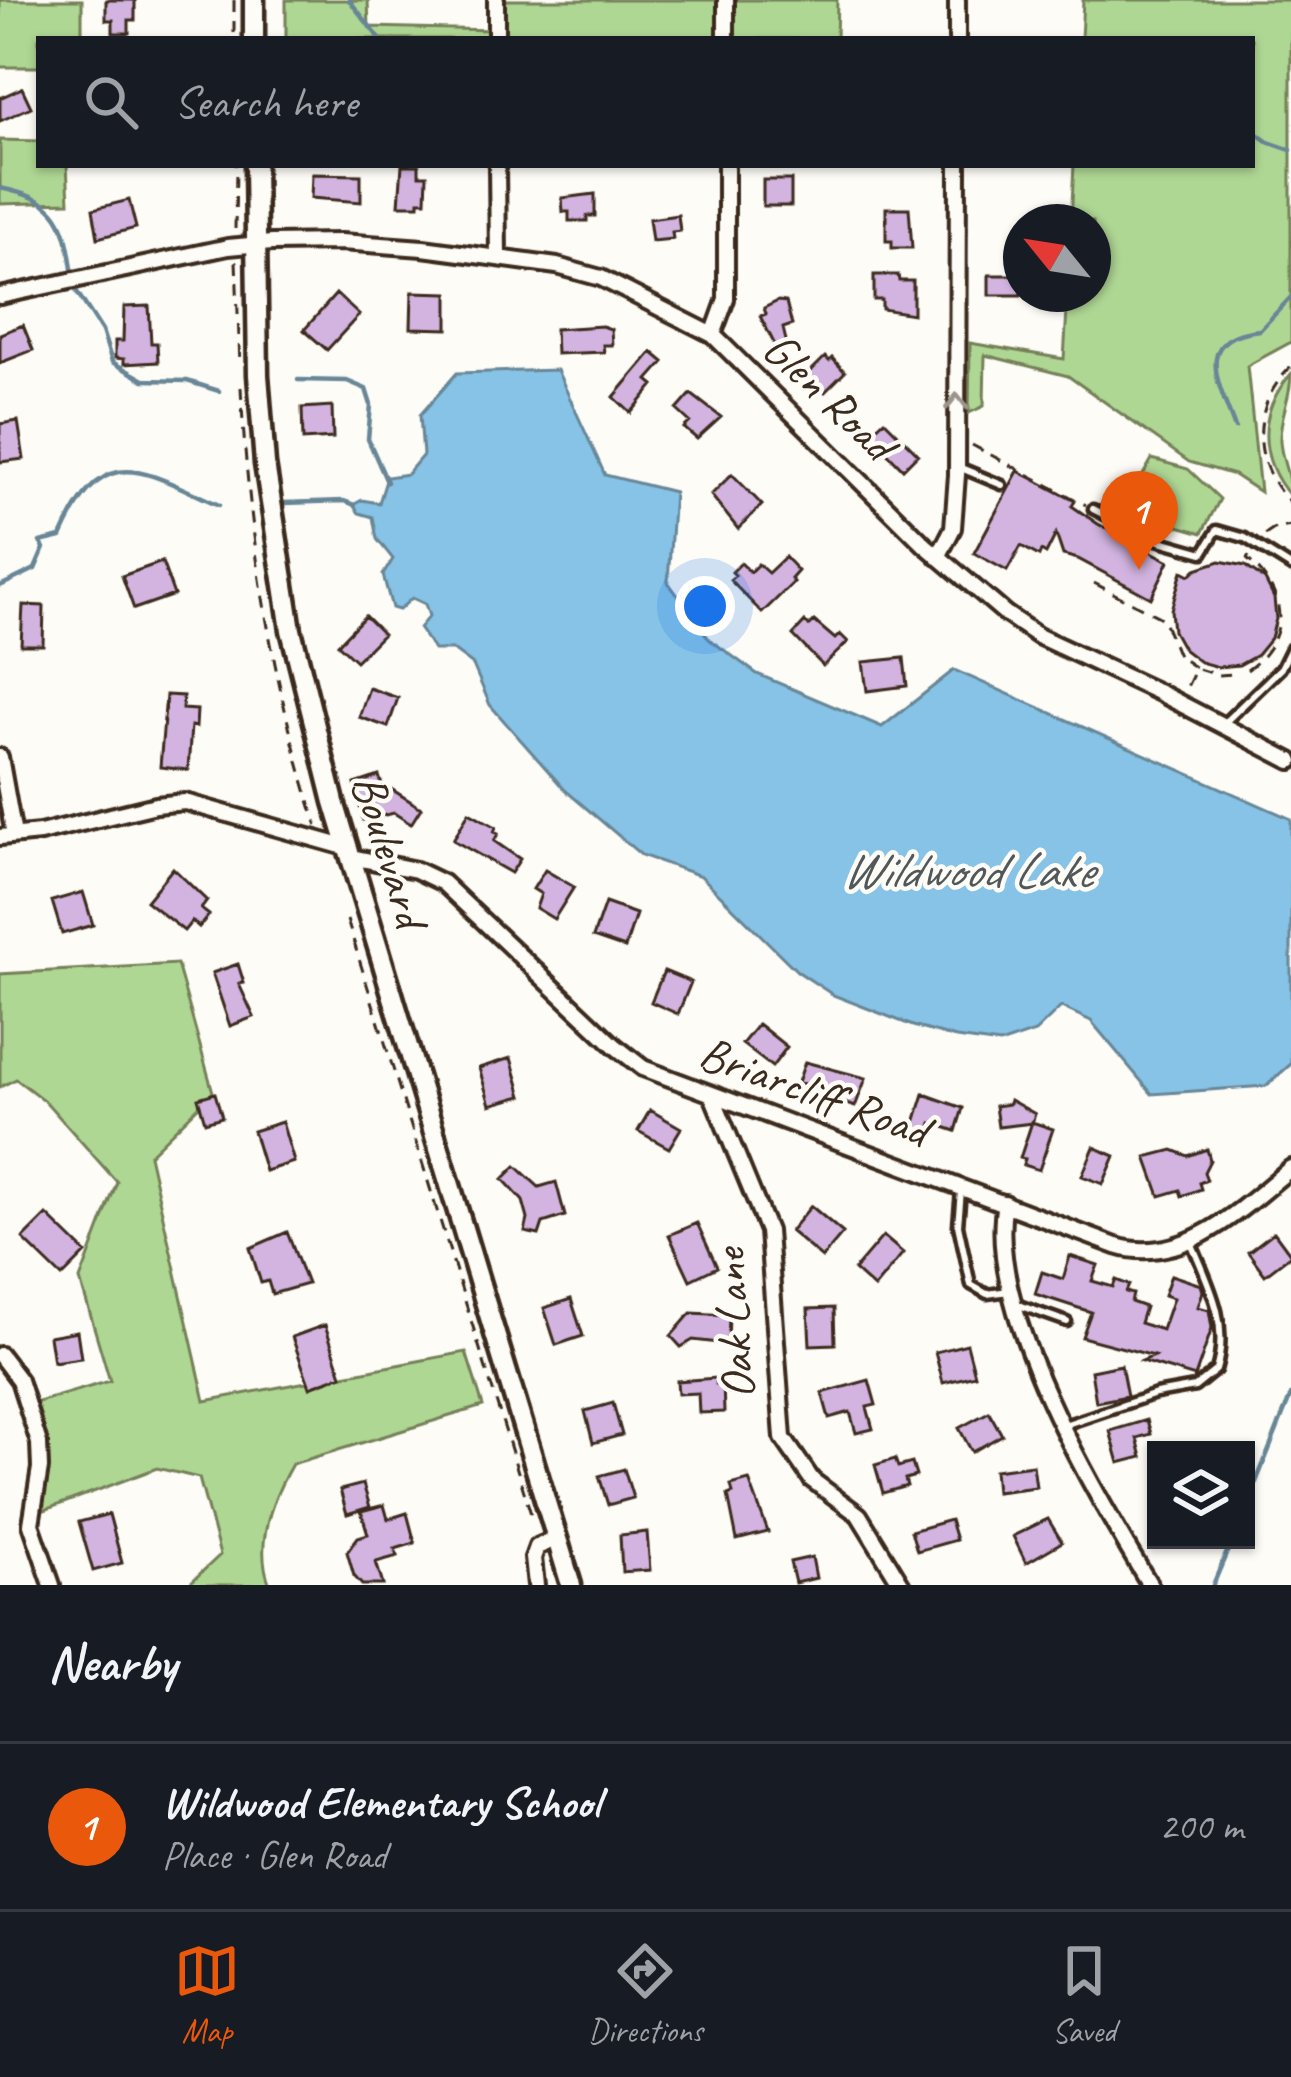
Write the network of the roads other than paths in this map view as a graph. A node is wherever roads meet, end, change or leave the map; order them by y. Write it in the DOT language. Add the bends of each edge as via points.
graph roads {
  1 [pos="254,0"];
  2 [pos="496,0"];
  3 [pos="726,0"];
  4 [pos="957,0"];
  5 [pos="254,36"];
  6 [pos="496,36"];
  7 [pos="726,36"];
  8 [pos="957,36"];
  9 [pos="255,168"];
  10 [pos="497,168"];
  11 [pos="726,168"];
  12 [pos="958,168"];
  13 [pos="256,245"];
  14 [pos="498,257"];
  15 [pos="0,296"];
  16 [pos="712,335"];
  17 [pos="957,467"];
  18 [pos="1002,485"];
  19 [pos="1093,509"];
  20 [pos="938,557"];
  21 [pos="1291,567"];
  22 [pos="1291,648"];
  23 [pos="1222,725"];
  24 [pos="0,757"];
  25 [pos="1291,761"];
  26 [pos="7,836"];
  27 [pos="349,853"];
  28 [pos="712,1095"];
  29 [pos="1291,1168"];
  30 [pos="961,1187"];
  31 [pos="1004,1203"];
  32 [pos="1190,1239"];
  33 [pos="1014,1297"];
  34 [pos="1066,1322"];
  35 [pos="0,1354"];
  36 [pos="1060,1426"];
  37 [pos="549,1542"];
  38 [pos="46,1583"];
  39 [pos="536,1585"];
  40 [pos="571,1585"];
  41 [pos="902,1585"];
  42 [pos="1150,1585"];
  1 -- 5 [label="main road"];
  2 -- 6 [label="street"];
  3 -- 7 [label="street"];
  4 -- 8 [label="street"];
  9 -- 13 [label="main road, Boulevard"];
  10 -- 14 [label="street"];
  11 -- 16 [label="street" via="726,299"];
  17 -- 12 [label="street, one-way"];
  13 -- 14 [label="street, Glen Road" via="341,242"];
  13 -- 15 [label="street, Glen Road"];
  13 -- 27 [label="main road, Boulevard" via="258,375 277,552 310,717"];
  14 -- 16 [label="street, Glen Road" via="601,278"];
  16 -- 20 [label="street, Glen Road"];
  17 -- 18 [label="lane"];
  17 -- 20 [label="street" via="953,528"];
  19 -- 21 [label="lane" via="1203,553 1217,530"];
  20 -- 23 [label="street, Glen Road" via="1038,635"];
  22 -- 23 [label="lane"];
  23 -- 25 [label="street, Glen Road"];
  24 -- 26 [label="street"];
  26 -- 27 [label="street, Briarcliff Road" via="185,802"];
  27 -- 28 [label="street, Briarcliff Road" via="443,883 626,1057"];
  27 -- 37 [label="main road, Boulevard"];
  28 -- 30 [label="street, Briarcliff Road"];
  28 -- 41 [label="street, Oak Lane" via="768,1231 783,1438 812,1480 859,1515"];
  29 -- 32 [label="street, Briarcliff Road" via="1214,1230"];
  30 -- 31 [label="street, Briarcliff Road"];
  30 -- 33 [label="lane" via="958,1225 971,1285"];
  31 -- 32 [label="street, Briarcliff Road" via="1130,1250"];
  31 -- 33 [label="street" via="1000,1226"];
  32 -- 36 [label="lane" via="1220,1311 1216,1370 1195,1388"];
  33 -- 34 [label="lane"];
  33 -- 36 [label="street"];
  35 -- 38 [label="street" via="20,1380 39,1443 31,1524"];
  36 -- 42 [label="street"];
  37 -- 39 [label="street, Boulevard" via="532,1558"];
  37 -- 40 [label="main road, Boulevard"];
}
